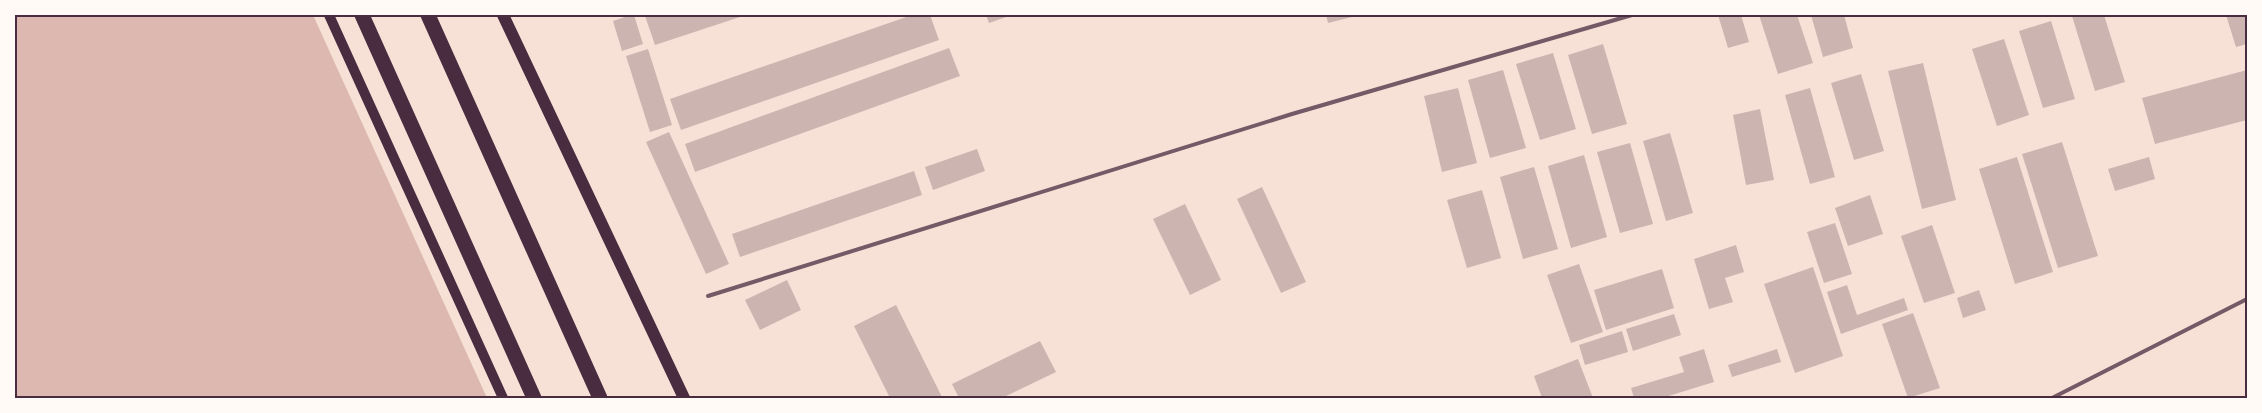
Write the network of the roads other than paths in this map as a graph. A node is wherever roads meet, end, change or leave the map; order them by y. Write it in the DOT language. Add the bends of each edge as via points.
graph roads {
  1 [pos="329,15"];
  2 [pos="362,15"];
  3 [pos="428,15"];
  4 [pos="503,15"];
  5 [pos="1632,15"];
  6 [pos="708,296"];
  7 [pos="2247,299"];
  8 [pos="502,398"];
  9 [pos="534,398"];
  10 [pos="600,398"];
  11 [pos="684,398"];
  12 [pos="2052,398"];
  1 -- 8 [label="main road"];
  2 -- 9 [label="highway"];
  3 -- 10 [label="highway"];
  4 -- 11 [label="main road"];
  5 -- 6 [label="lane" via="1292,114"];
  7 -- 12 [label="lane"];
}
